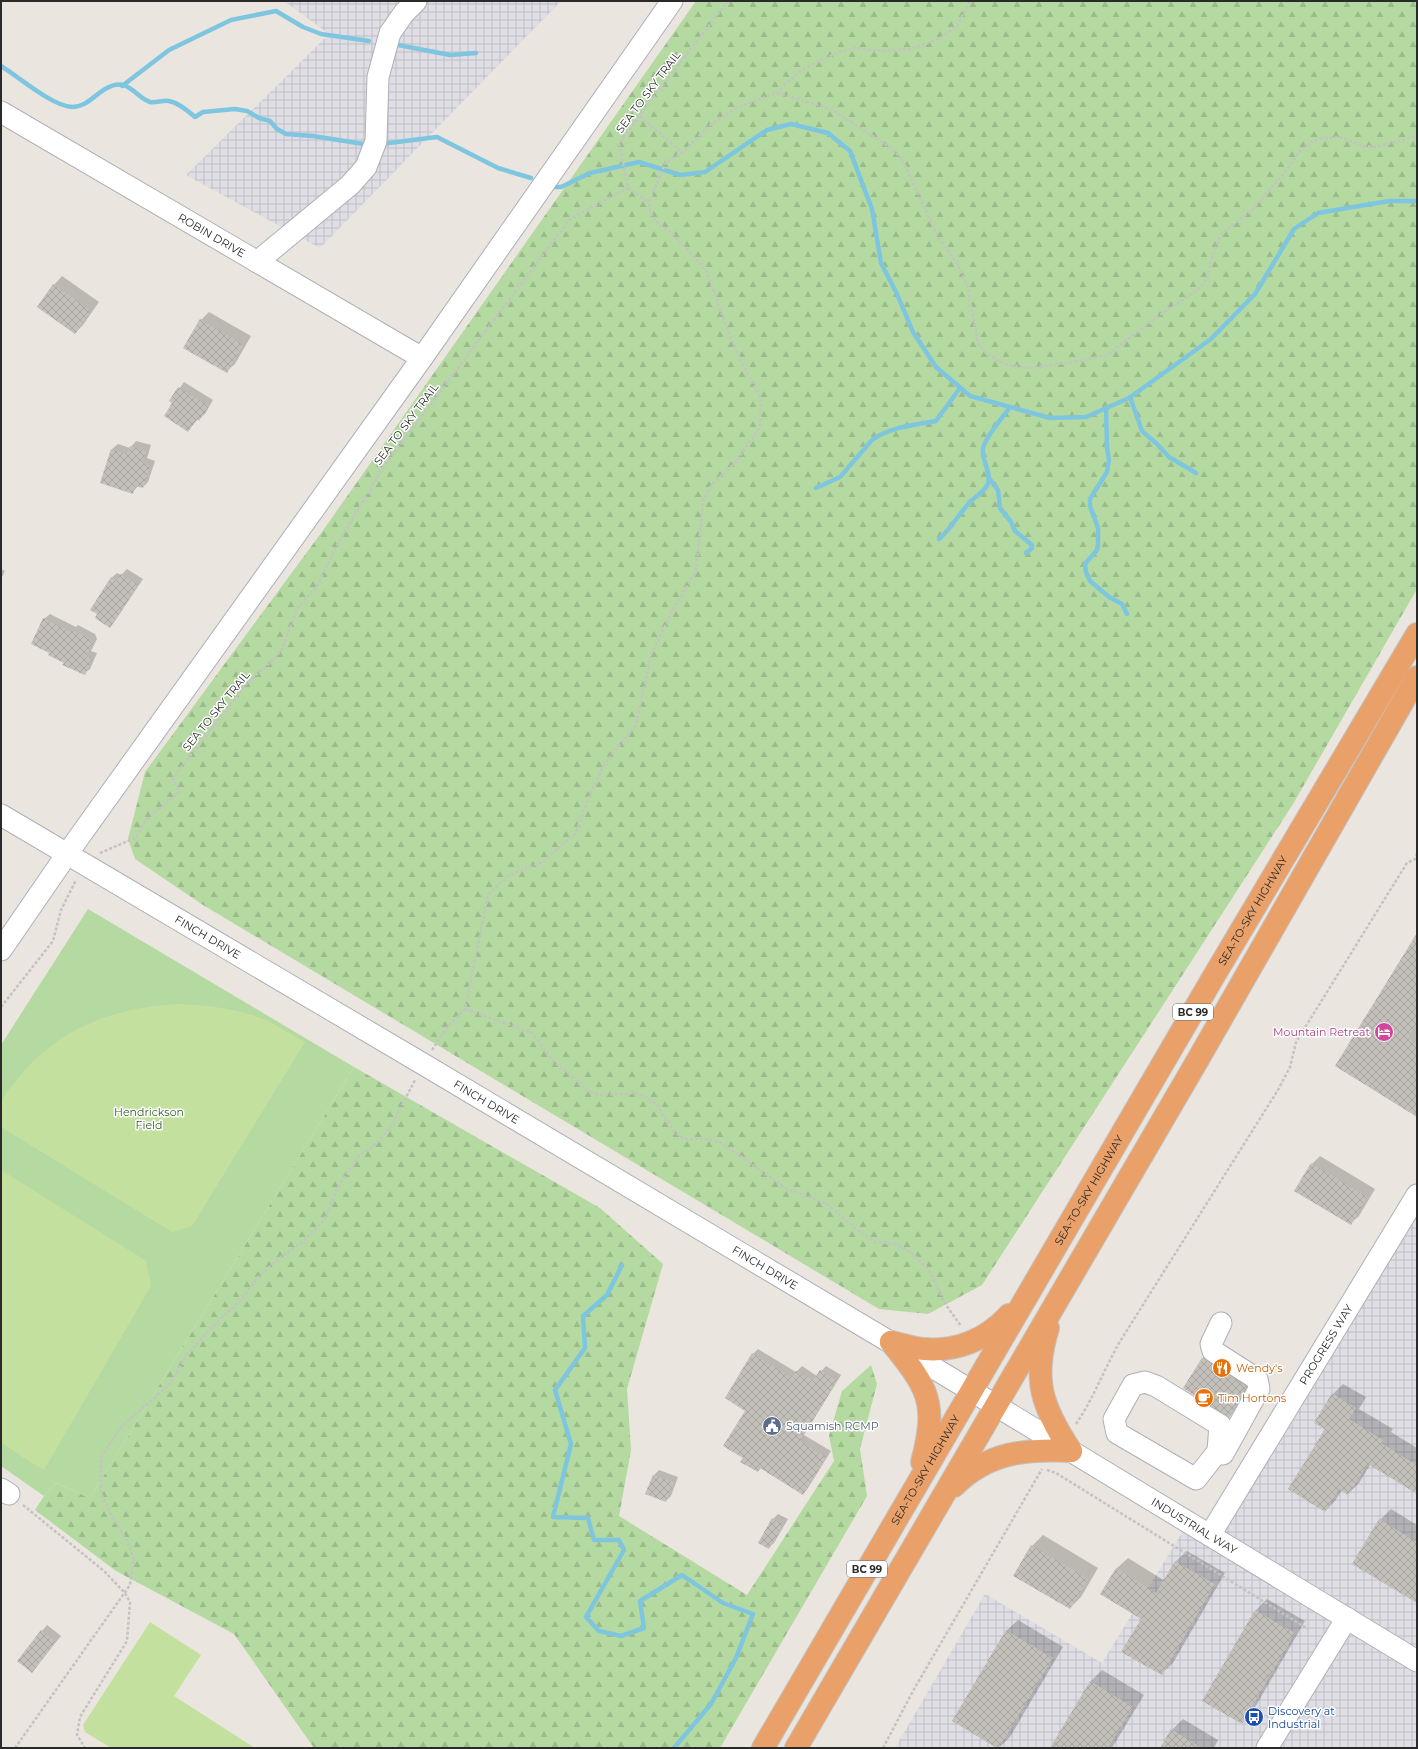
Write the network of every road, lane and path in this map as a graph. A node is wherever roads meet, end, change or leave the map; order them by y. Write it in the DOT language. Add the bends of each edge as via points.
graph roads {
  1 [pos="416,1"];
  2 [pos="672,1"];
  3 [pos="728,1"];
  4 [pos="970,1"];
  5 [pos="776,93"];
  6 [pos="1,112"];
  7 [pos="640,116"];
  8 [pos="1417,136"];
  9 [pos="682,153"];
  10 [pos="628,188"];
  11 [pos="650,202"];
  12 [pos="257,262"];
  13 [pos="422,358"];
  14 [pos="1417,634"];
  15 [pos="1417,677"];
  16 [pos="1,815"];
  17 [pos="100,853"];
  18 [pos="67,854"];
  19 [pos="1417,854"];
  20 [pos="78,877"];
  21 [pos="1,950"];
  22 [pos="1,1006"];
  23 [pos="465,1009"];
  24 [pos="438,1040"];
  25 [pos="423,1064"];
  26 [pos="1417,1194"];
  27 [pos="1027,1295"];
  28 [pos="1058,1299"];
  29 [pos="1221,1323"];
  30 [pos="964,1329"];
  31 [pos="890,1342"];
  32 [pos="1156,1386"];
  33 [pos="971,1390"];
  34 [pos="996,1405"];
  35 [pos="1076,1424"];
  36 [pos="1071,1451"];
  37 [pos="1223,1454"];
  38 [pos="1035,1467"];
  39 [pos="1042,1468"];
  40 [pos="918,1482"];
  41 [pos="5,1492"];
  42 [pos="942,1498"];
  43 [pos="1210,1535"];
  44 [pos="124,1592"];
  45 [pos="1347,1618"];
  46 [pos="1308,1629"];
  47 [pos="1417,1661"];
  48 [pos="15,1748"];
  49 [pos="85,1748"];
  50 [pos="763,1748"];
  51 [pos="796,1748"];
  52 [pos="883,1748"];
  53 [pos="1267,1748"];
  1 -- 12 [label="street" via="390,33 378,77 376,141 366,166 350,185"];
  2 -- 13 [label="street"];
  3 -- 7 [label="path, SEA TO SKY TRAIL"];
  4 -- 5 [label="path" via="957,26 941,38 911,49 882,51 854,48 834,54 800,71"];
  5 -- 8 [label="path" via="831,109 891,148 902,159 938,237 956,262 967,284 978,344 988,355 1005,364 1028,368 1107,355 1192,294 1202,286 1207,277 1213,254 1226,229 1252,210 1300,151 1311,142 1340,137 1364,146 1376,146"];
  5 -- 9 [label="path" via="736,108 709,126"];
  6 -- 12 [label="street, ROBIN DRIVE"];
  7 -- 9 [label="path"];
  7 -- 10 [label="path, SEA TO SKY TRAIL" via="619,144"];
  9 -- 11 [label="path" via="666,162"];
  10 -- 11 [label="path"];
  10 -- 17 [label="path, SEA TO SKY TRAIL" via="570,219 382,469 337,544 317,586 297,609 282,649 247,682 173,778 179,792 147,819 134,838"];
  11 -- 23 [label="path" via="650,212 658,223 706,270 742,363 761,398 760,427 736,462 712,484 703,502 696,571 651,655 636,725 603,766 576,834 542,862 509,875 488,895"];
  12 -- 13 [label="street, ROBIN DRIVE"];
  13 -- 18 [label="street"];
  14 -- 27 [label="highway, SEA-TO-SKY HIGHWAY / BC 99"];
  15 -- 28 [label="highway, BC 99"];
  16 -- 18 [label="street, FINCH DRIVE"];
  18 -- 21 [label="street"];
  18 -- 25 [label="street, FINCH DRIVE"];
  19 -- 35 [label="path" via="1407,863 1296,1042 1290,1066 1278,1090 1119,1343"];
  20 -- 22 [label="path" via="61,910 53,941"];
  23 -- 24 [label="path"];
  23 -- 30 [label="path" via="532,1033 553,1062 587,1091 600,1094 635,1093 646,1097 656,1104 673,1130 681,1137 720,1142 787,1189 826,1203 860,1233 876,1242 895,1244 912,1253 929,1270 946,1305"];
  25 -- 31 [label="street, FINCH DRIVE"];
  25 -- 44 [label="path" via="390,1128 376,1144 359,1156 338,1185 324,1220 303,1242 258,1277 241,1300 187,1355 170,1384 122,1426 102,1457 101,1493 134,1559 130,1585"];
  26 -- 43 [label="street, PROGRESS WAY"];
  27 -- 31 [label="highway" via="999,1326 968,1344 925,1349"];
  27 -- 33 [label="highway, SEA-TO-SKY HIGHWAY / BC 99"];
  28 -- 34 [label="highway, BC 99"];
  28 -- 36 [label="highway" via="1043,1345 1040,1384 1045,1405"];
  29 -- 37 [label="street" via="1211,1344 1213,1351 1257,1379 1259,1389"];
  31 -- 33 [label="street, FINCH DRIVE"];
  31 -- 40 [label="highway" via="915,1372 928,1401 929,1438"];
  32 -- 32 [label="street" via="1220,1425 1218,1451 1196,1479 1117,1433 1114,1419 1133,1384 1145,1382"];
  33 -- 34 [label="street, INDUSTRIAL WAY"];
  33 -- 40 [label="highway, SEA-TO-SKY HIGHWAY / BC 99"];
  34 -- 36 [label="street, INDUSTRIAL WAY"];
  34 -- 42 [label="highway"];
  36 -- 42 [label="highway" via="1044,1450 1000,1456 982,1464 961,1479"];
  36 -- 43 [label="street, INDUSTRIAL WAY"];
  38 -- 39 [label="path"];
  39 -- 46 [label="path" via="1056,1473"];
  39 -- 52 [label="path" via="913,1691"];
  40 -- 50 [label="highway, SEA-TO-SKY HIGHWAY / BC 99"];
  41 -- 44 [label="path" via="104,1571"];
  42 -- 51 [label="highway"];
  43 -- 45 [label="street, INDUSTRIAL WAY"];
  44 -- 48 [label="path"];
  44 -- 49 [label="path" via="130,1602 127,1641 80,1716 77,1735"];
  45 -- 47 [label="street, INDUSTRIAL WAY"];
  45 -- 53 [label="street"];
}
